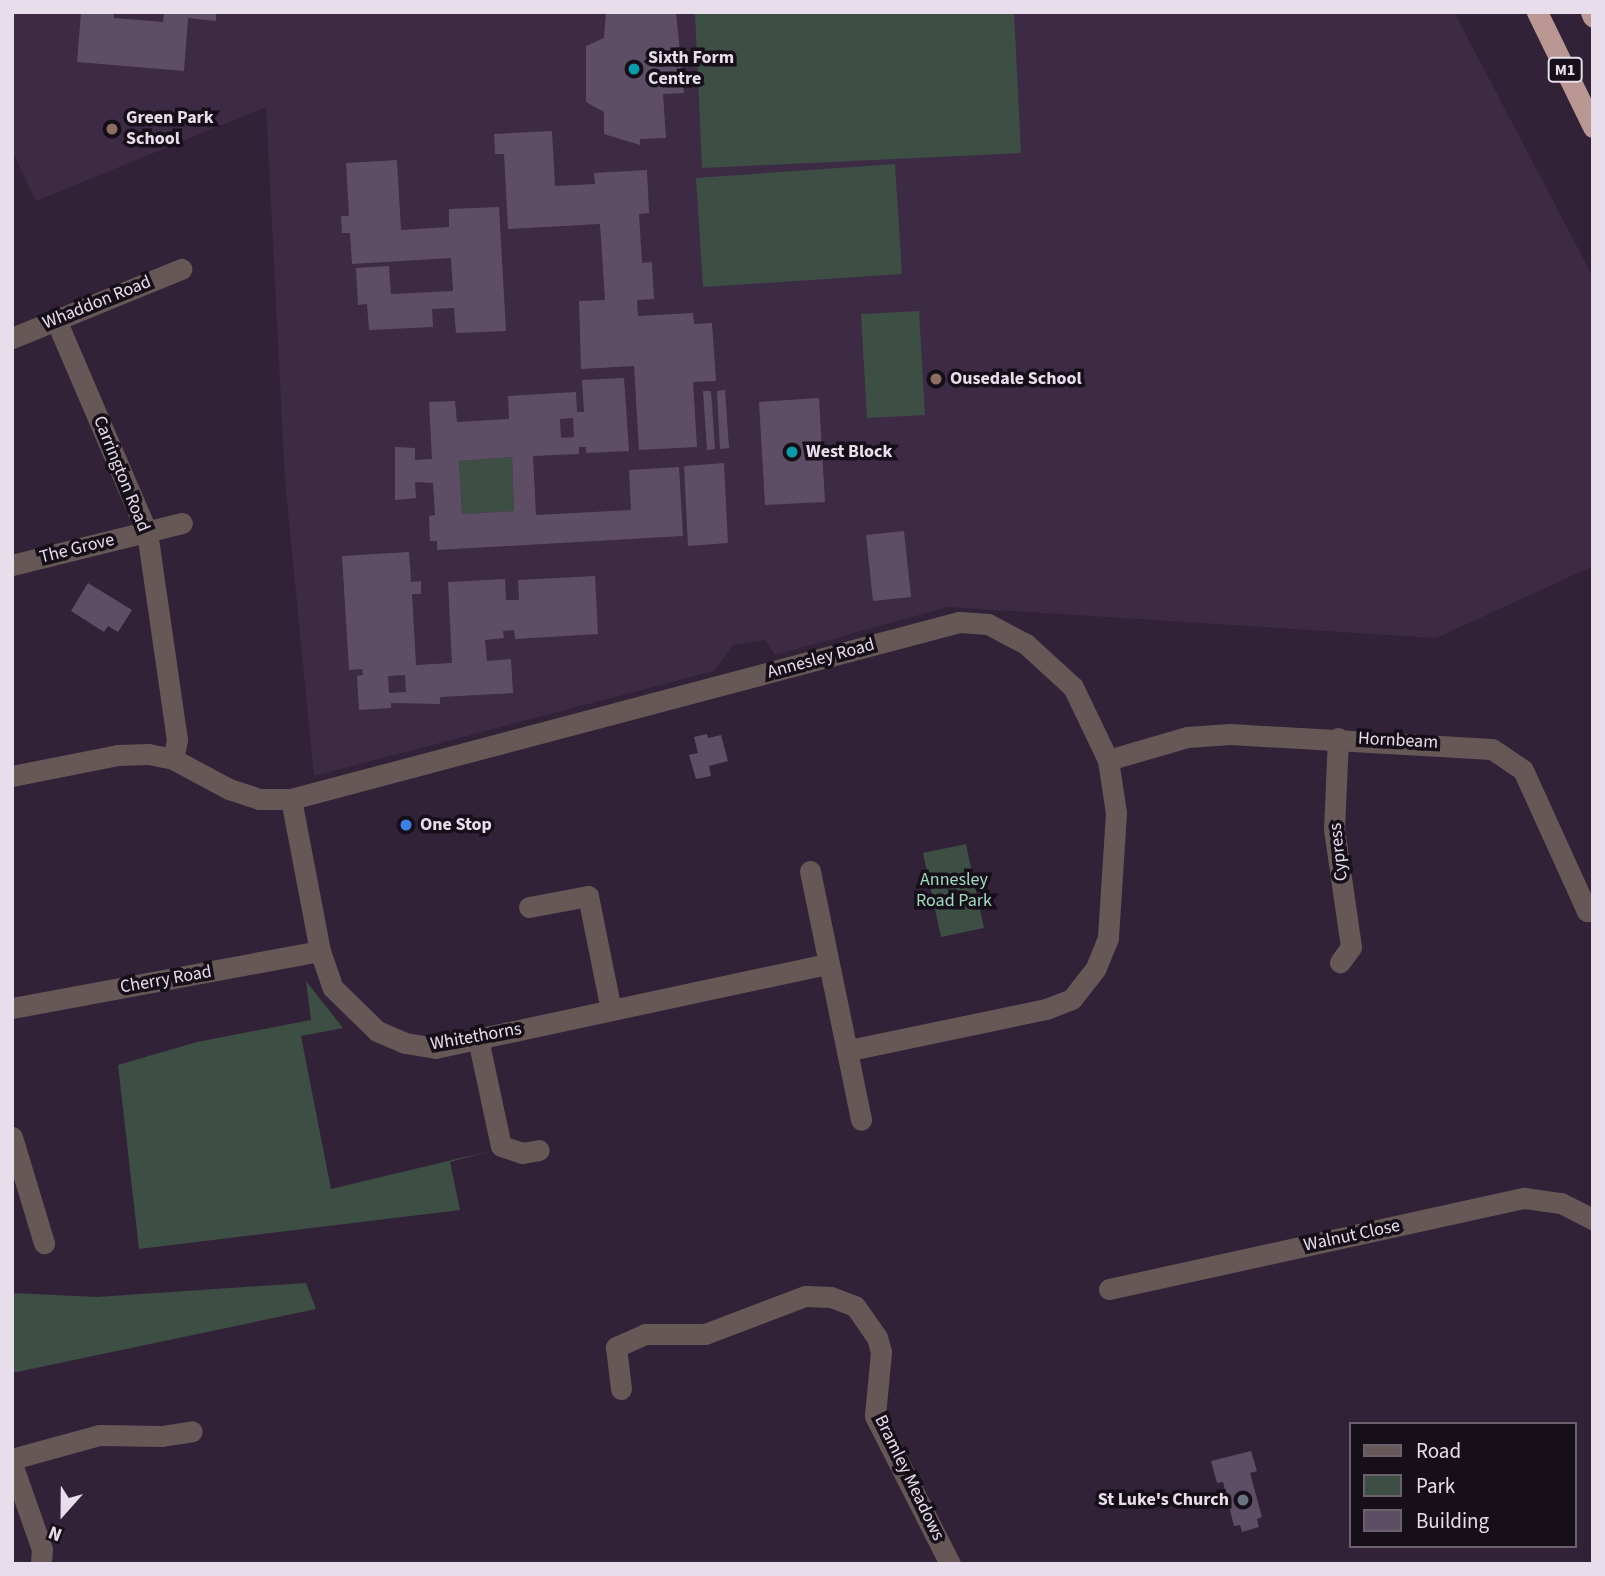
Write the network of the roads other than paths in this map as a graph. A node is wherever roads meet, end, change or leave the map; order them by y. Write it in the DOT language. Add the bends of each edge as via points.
graph roads {
  1 [pos="1537,12"];
  2 [pos="1593,127"];
  3 [pos="181,269"];
  4 [pos="56,320"];
  5 [pos="12,338"];
  6 [pos="182,523"];
  7 [pos="147,532"];
  8 [pos="12,565"];
  9 [pos="1338,738"];
  10 [pos="173,759"];
  11 [pos="1108,760"];
  12 [pos="12,776"];
  13 [pos="291,799"];
  14 [pos="810,871"];
  15 [pos="529,907"];
  16 [pos="1593,911"];
  17 [pos="320,951"];
  18 [pos="1340,962"];
  19 [pos="827,964"];
  20 [pos="12,1008"];
  21 [pos="611,1010"];
  22 [pos="478,1038"];
  23 [pos="850,1050"];
  24 [pos="861,1120"];
  25 [pos="12,1137"];
  26 [pos="539,1150"];
  27 [pos="1593,1219"];
  28 [pos="44,1244"];
  29 [pos="1109,1289"];
  30 [pos="621,1389"];
  31 [pos="192,1430"];
  32 [pos="12,1462"];
  33 [pos="41,1564"];
  34 [pos="950,1564"];
  1 -- 2 [label="highway, M1"];
  3 -- 4 [label="street, Whaddon Road"];
  4 -- 5 [label="street, Whaddon Road"];
  4 -- 7 [label="street, Carrington Road"];
  6 -- 7 [label="street, The Grove"];
  7 -- 8 [label="street, The Grove"];
  7 -- 10 [label="street, Carrington Road" via="177,740"];
  9 -- 11 [label="street, Hornbeam" via="1187,737"];
  9 -- 16 [label="street, Hornbeam" via="1460,744 1492,749 1514,760 1523,769 1587,911"];
  9 -- 18 [label="street, Cypress" via="1334,829 1351,947"];
  10 -- 12 [label="street, Annesley Road" via="118,755"];
  10 -- 13 [label="street, Annesley Road" via="229,789 259,799"];
  11 -- 13 [label="street, Annesley Road" via="1073,687 1026,644 988,624 959,622"];
  11 -- 23 [label="street, Annesley Road" via="1116,786 1116,813 1108,938 1096,968 1072,999 1046,1009"];
  13 -- 17 [label="street, Whitethorns"];
  14 -- 19 [label="street"];
  15 -- 21 [label="street" via="589,896"];
  17 -- 20 [label="street, Cherry Road"];
  17 -- 22 [label="street, Whitethorns" via="333,988 377,1031 405,1043 435,1048"];
  19 -- 21 [label="street, Whitethorns"];
  19 -- 23 [label="street"];
  21 -- 22 [label="street, Whitethorns"];
  22 -- 26 [label="street" via="501,1146 522,1153"];
  23 -- 24 [label="street"];
  25 -- 28 [label="street"];
  27 -- 29 [label="street, Walnut Close" via="1560,1203 1524,1198"];
  30 -- 34 [label="street, Bramley Meadows" via="616,1347 645,1334 705,1334 805,1296 831,1297 855,1306 877,1336 881,1352 875,1416"];
  31 -- 32 [label="street" via="162,1436 100,1435"];
  32 -- 33 [label="street" via="41,1549"];
}
